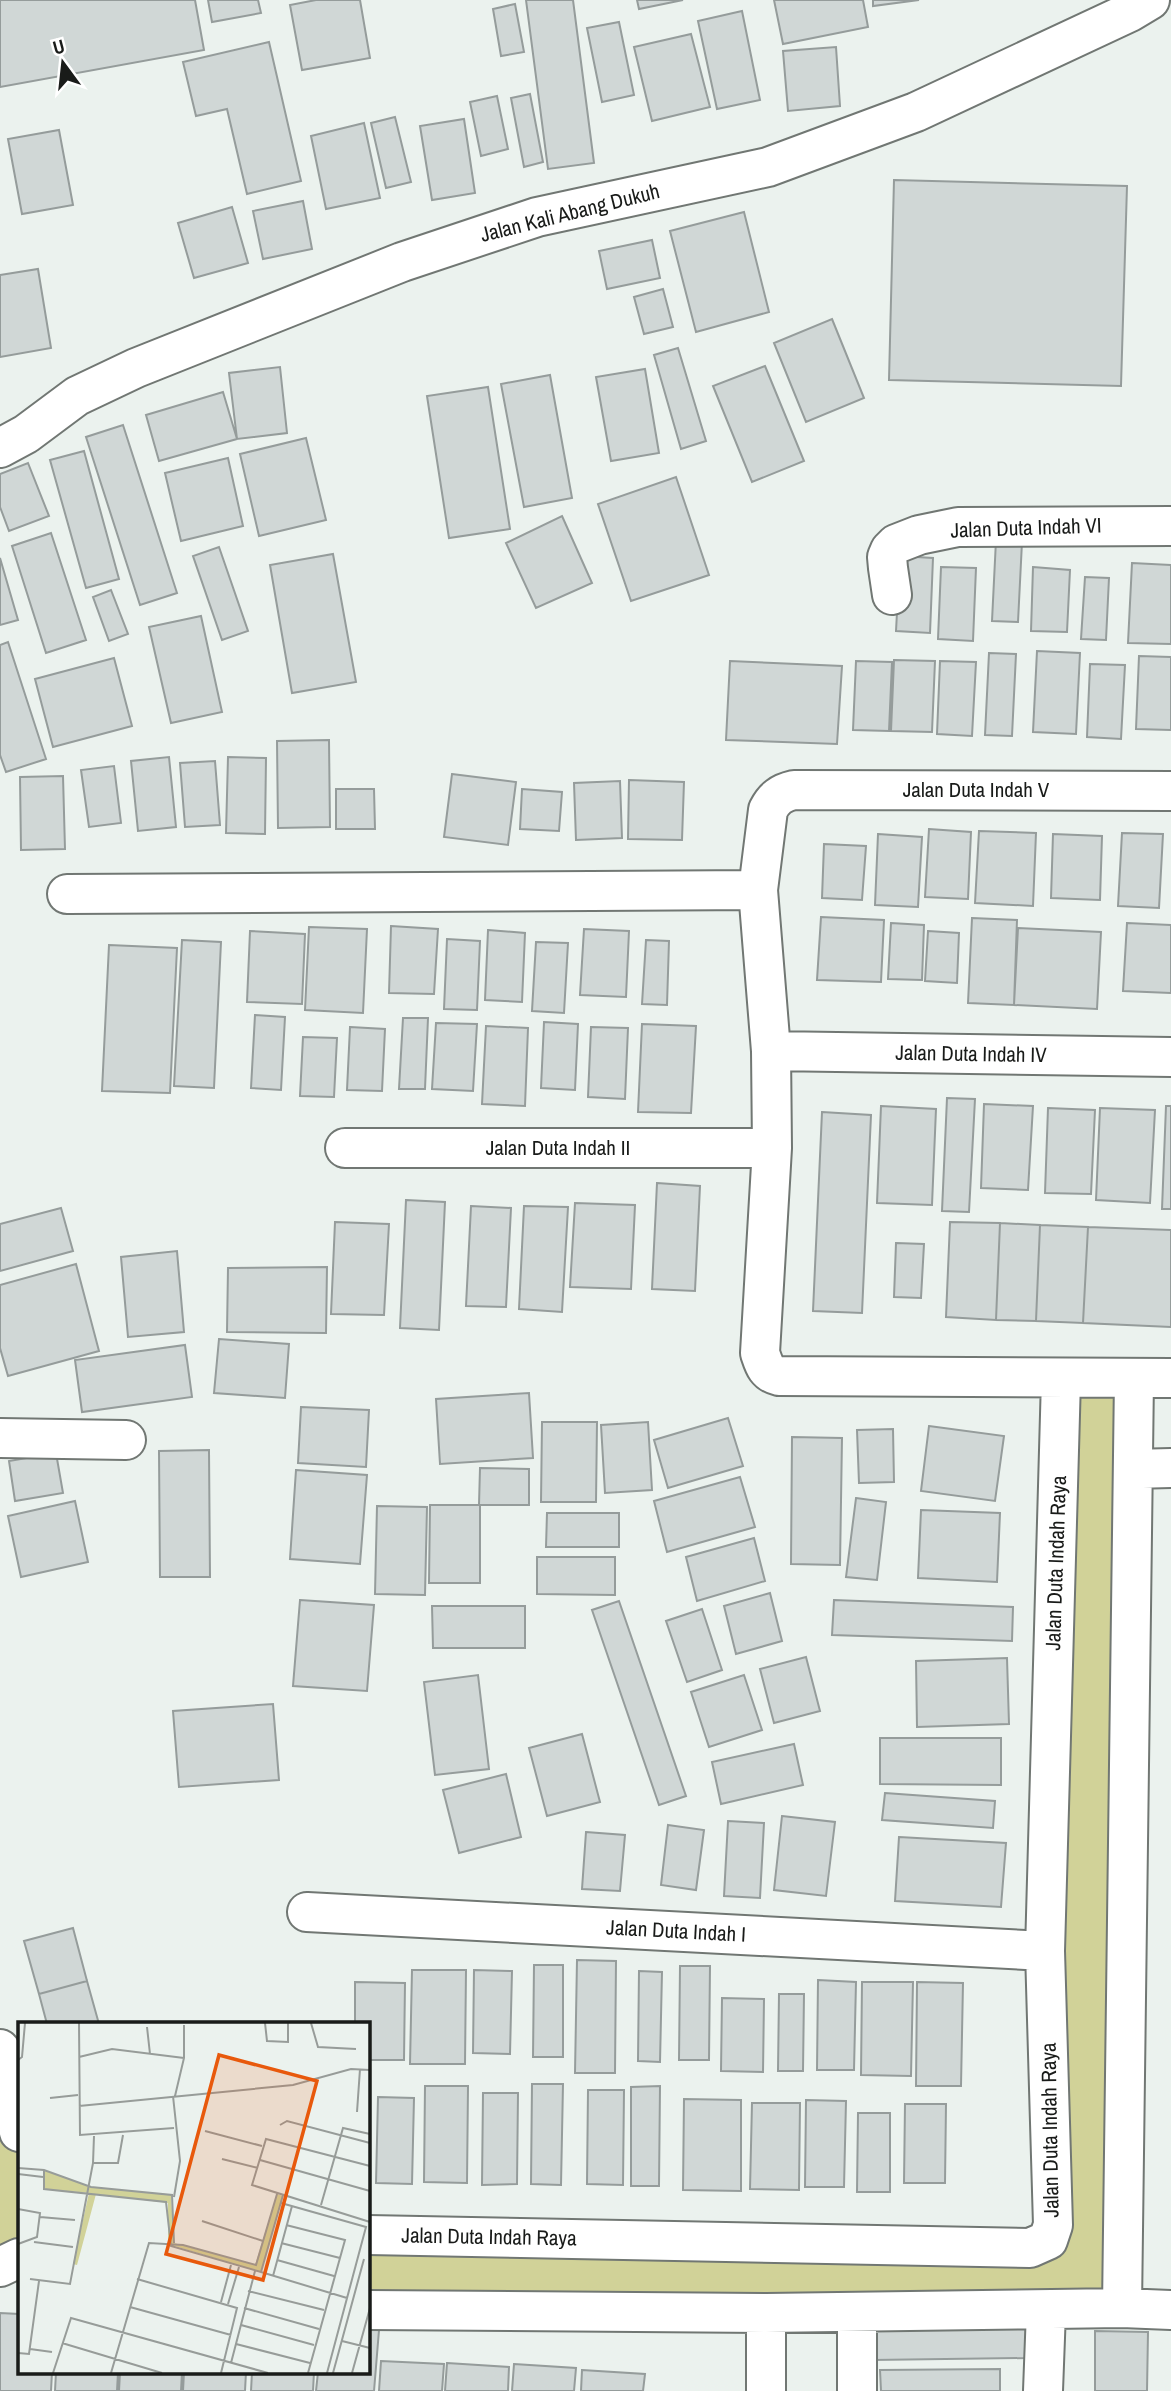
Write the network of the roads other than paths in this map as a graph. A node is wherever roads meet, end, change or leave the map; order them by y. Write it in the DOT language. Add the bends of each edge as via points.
graph roads {
  1 [pos="1150,0"];
  2 [pos="0,448"];
  3 [pos="1171,526"];
  4 [pos="892,595"];
  5 [pos="1171,791"];
  6 [pos="758,890"];
  7 [pos="66,894"];
  8 [pos="771,1051"];
  9 [pos="1171,1057"];
  10 [pos="345,1148"];
  11 [pos="772,1148"];
  12 [pos="1134,1378"];
  13 [pos="1171,1378"];
  14 [pos="1061,1379"];
  15 [pos="0,1438"];
  16 [pos="126,1440"];
  17 [pos="1171,1468"];
  18 [pos="1133,1469"];
  19 [pos="307,1912"];
  20 [pos="1045,1951"];
  21 [pos="0,2049"];
  22 [pos="18,2128"];
  23 [pos="369,2235"];
  24 [pos="18,2259"];
  25 [pos="0,2269"];
  26 [pos="18,2279"];
  27 [pos="1122,2308"];
  28 [pos="369,2310"];
  29 [pos="1171,2310"];
  30 [pos="1046,2311"];
  31 [pos="766,2313"];
  32 [pos="858,2313"];
  33 [pos="765,2391"];
  34 [pos="857,2391"];
  35 [pos="1044,2391"];
  1 -- 2 [label="street, Jalan Kali Abang Dukuh" via="916,112 768,167 537,217 402,262 136,368 77,396"];
  3 -- 4 [label="street, Jalan Duta Indah VI" via="958,527 919,536 890,550"];
  5 -- 6 [label="street, Jalan Duta Indah V" via="793,790 773,800 768,810"];
  6 -- 7 [label="street"];
  6 -- 8 [label="street"];
  8 -- 9 [label="street, Jalan Duta Indah IV"];
  8 -- 11 [label="street"];
  10 -- 11 [label="street, Jalan Duta Indah II"];
  11 -- 14 [label="street" via="760,1353 771,1374"];
  12 -- 13 [label="street"];
  12 -- 14 [label="street"];
  12 -- 18 [label="street"];
  14 -- 20 [label="street, Jalan Duta Indah Raya"];
  15 -- 16 [label="street"];
  17 -- 18 [label="street"];
  18 -- 27 [label="street"];
  19 -- 20 [label="street, Jalan Duta Indah I"];
  20 -- 23 [label="street, Jalan Duta Indah Raya" via="1053,2225 1048,2241 1038,2246"];
  21 -- 22 [label="street"];
  24 -- 25 [label="street"];
  25 -- 26 [label="street"];
  27 -- 29 [label="street"];
  27 -- 30 [label="street"];
  28 -- 31 [label="street"];
  30 -- 32 [label="street"];
  30 -- 35 [label="street"];
  31 -- 32 [label="street"];
  31 -- 33 [label="street"];
  32 -- 34 [label="street"];
}
